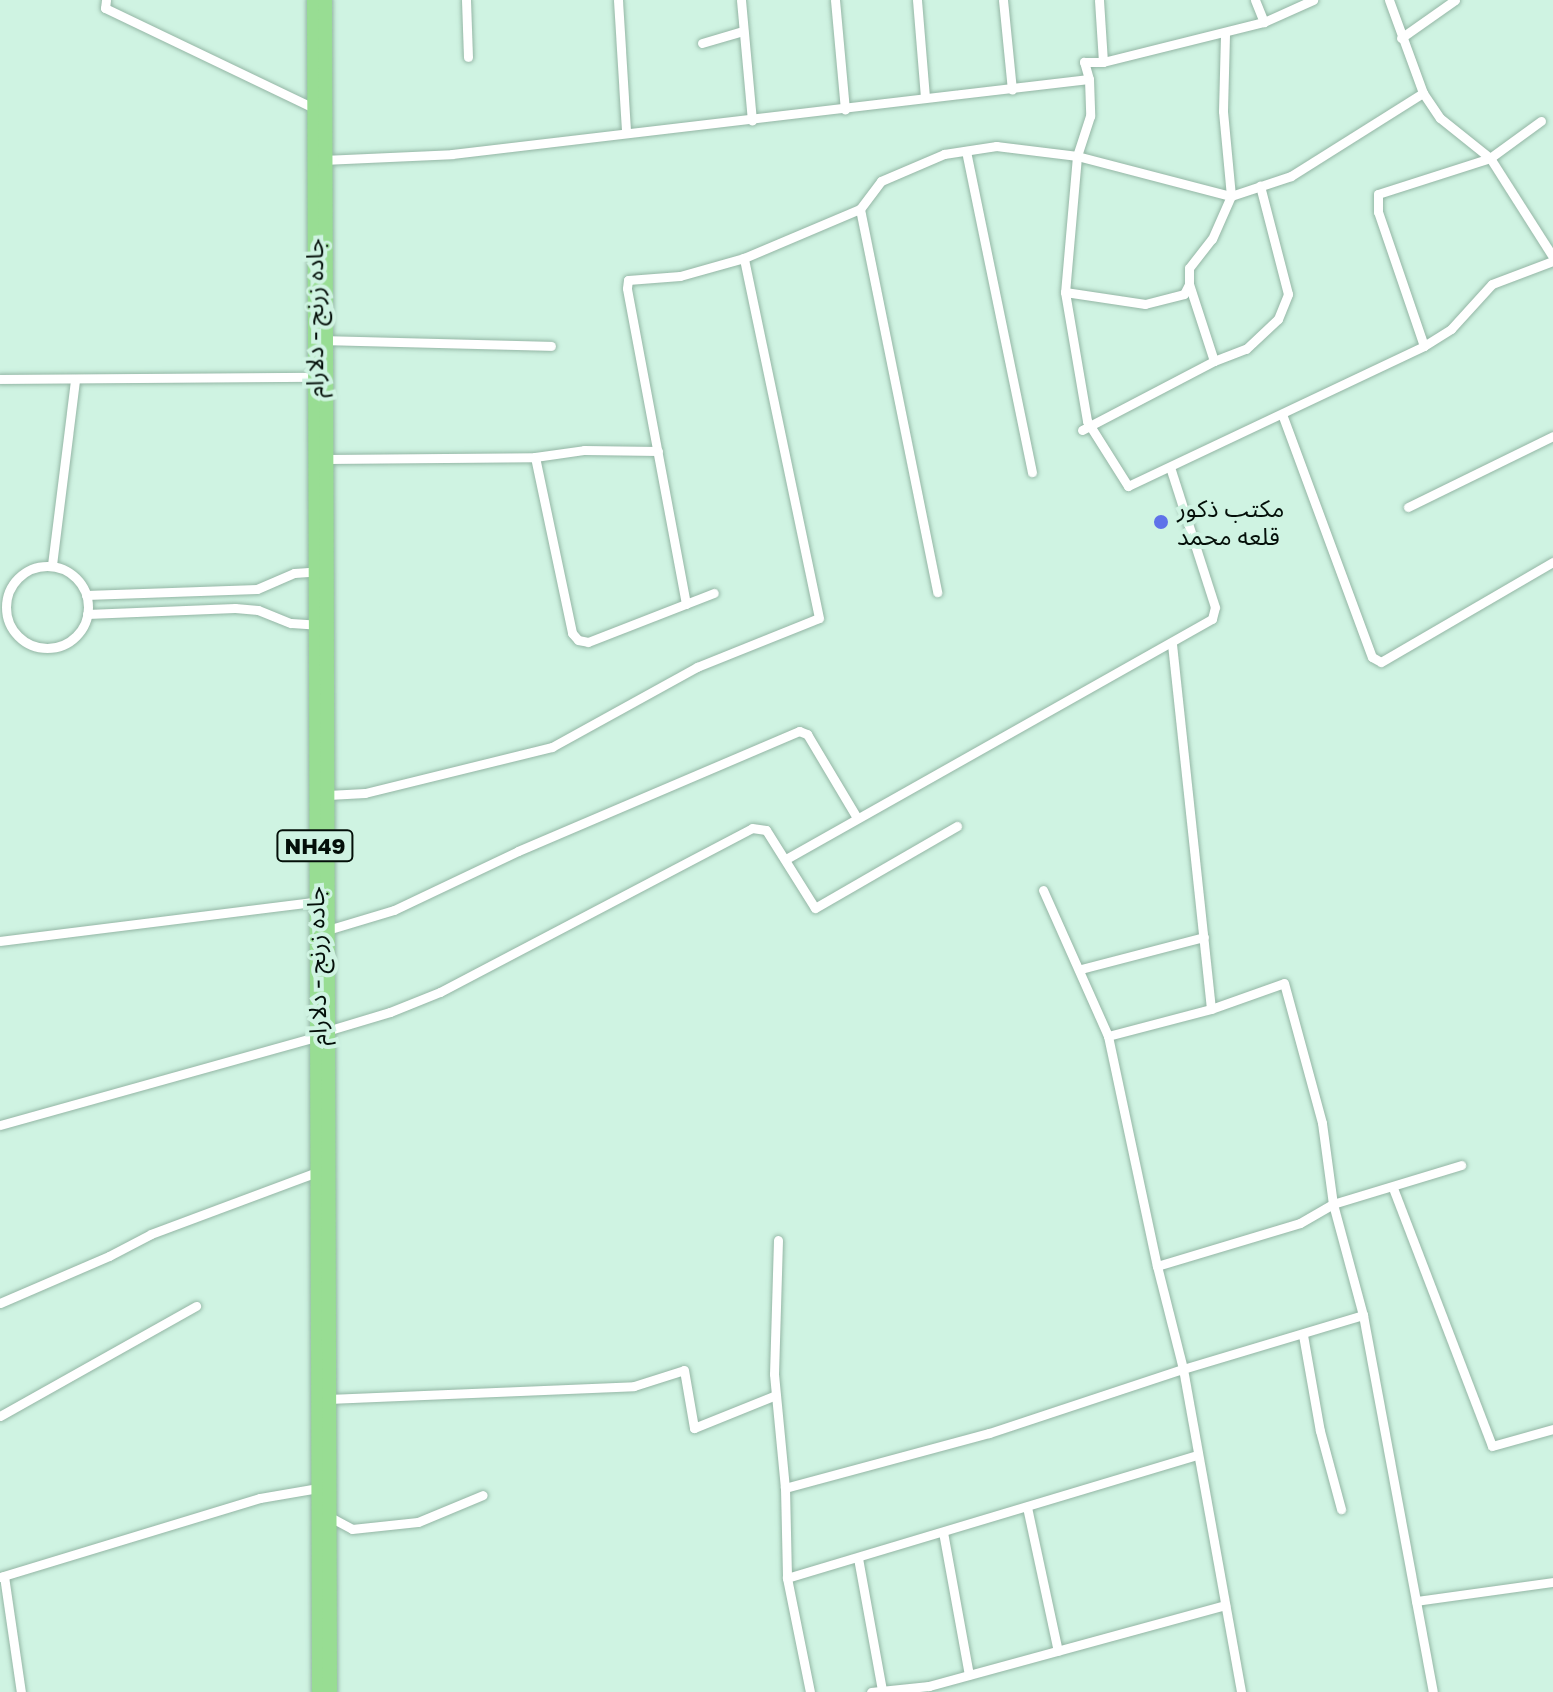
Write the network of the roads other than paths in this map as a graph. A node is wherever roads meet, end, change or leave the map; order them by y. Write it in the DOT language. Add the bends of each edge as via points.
graph roads {
  1 [pos="106,0"];
  2 [pos="314,0"];
  3 [pos="325,0"];
  4 [pos="466,0"];
  5 [pos="618,0"];
  6 [pos="741,0"];
  7 [pos="835,0"];
  8 [pos="917,0"];
  9 [pos="1003,0"];
  10 [pos="1099,0"];
  11 [pos="1255,0"];
  12 [pos="1313,0"];
  13 [pos="1389,0"];
  14 [pos="1455,0"];
  15 [pos="1264,22"];
  16 [pos="743,31"];
  17 [pos="1225,32"];
  18 [pos="1401,38"];
  19 [pos="702,43"];
  20 [pos="468,57"];
  21 [pos="1103,62"];
  22 [pos="1089,79"];
  23 [pos="1012,90"];
  24 [pos="1423,93"];
  25 [pos="925,98"];
  26 [pos="314,108"];
  27 [pos="845,110"];
  28 [pos="752,121"];
  29 [pos="1541,121"];
  30 [pos="626,132"];
  31 [pos="966,151"];
  32 [pos="1077,156"];
  33 [pos="1490,158"];
  34 [pos="320,160"];
  35 [pos="1260,186"];
  36 [pos="1231,196"];
  37 [pos="860,209"];
  38 [pos="744,258"];
  39 [pos="1553,259"];
  40 [pos="1189,284"];
  41 [pos="1065,292"];
  42 [pos="325,340"];
  43 [pos="551,346"];
  44 [pos="1424,346"];
  45 [pos="1214,361"];
  46 [pos="314,377"];
  47 [pos="0,379"];
  48 [pos="75,380"];
  49 [pos="1282,414"];
  50 [pos="1087,428"];
  51 [pos="1553,436"];
  52 [pos="658,451"];
  53 [pos="535,457"];
  54 [pos="326,459"];
  55 [pos="1170,467"];
  56 [pos="1032,472"];
  57 [pos="1408,507"];
  58 [pos="1553,562"];
  59 [pos="52,565"];
  60 [pos="321,571"];
  61 [pos="937,592"];
  62 [pos="714,593"];
  63 [pos="86,595"];
  64 [pos="3,597"];
  65 [pos="686,604"];
  66 [pos="87,614"];
  67 [pos="3,617"];
  68 [pos="320,625"];
  69 [pos="1172,644"];
  70 [pos="328,795"];
  71 [pos="857,818"];
  72 [pos="957,826"];
  73 [pos="786,859"];
  74 [pos="1043,890"];
  75 [pos="315,902"];
  76 [pos="322,931"];
  77 [pos="1204,937"];
  78 [pos="0,941"];
  79 [pos="1081,969"];
  80 [pos="1211,1009"];
  81 [pos="324,1033"];
  82 [pos="1108,1036"];
  83 [pos="0,1125"];
  84 [pos="1461,1165"];
  85 [pos="317,1172"];
  86 [pos="1393,1188"];
  87 [pos="1333,1204"];
  88 [pos="778,1240"];
  89 [pos="1157,1266"];
  90 [pos="0,1303"];
  91 [pos="196,1306"];
  92 [pos="1363,1315"];
  93 [pos="1303,1335"];
  94 [pos="1183,1369"];
  95 [pos="776,1395"];
  96 [pos="328,1399"];
  97 [pos="0,1416"];
  98 [pos="1553,1429"];
  99 [pos="1196,1455"];
  100 [pos="318,1488"];
  101 [pos="785,1488"];
  102 [pos="483,1495"];
  103 [pos="1027,1507"];
  104 [pos="1341,1509"];
  105 [pos="323,1517"];
  106 [pos="943,1532"];
  107 [pos="858,1558"];
  108 [pos="2,1576"];
  109 [pos="787,1578"];
  110 [pos="1553,1582"];
  111 [pos="1416,1601"];
  112 [pos="1225,1605"];
  113 [pos="1058,1651"];
  114 [pos="969,1675"];
  115 [pos="882,1690"];
  116 [pos="21,1692"];
  117 [pos="319,1692"];
  118 [pos="330,1692"];
  119 [pos="810,1692"];
  120 [pos="871,1692"];
  121 [pos="1241,1692"];
  122 [pos="1433,1692"];
  1 -- 26 [label="street" via="105,8"];
  2 -- 26 [label="highway, جاده زرنج - دلارام / NH49"];
  3 -- 34 [label="highway, جاده زرنج - دلارام / NH49"];
  4 -- 20 [label="street"];
  5 -- 30 [label="street"];
  6 -- 16 [label="street"];
  7 -- 27 [label="street"];
  8 -- 25 [label="street"];
  9 -- 23 [label="street"];
  10 -- 21 [label="street"];
  11 -- 15 [label="street"];
  12 -- 15 [label="street"];
  13 -- 18 [label="street"];
  14 -- 18 [label="street"];
  15 -- 17 [label="street"];
  16 -- 19 [label="street"];
  16 -- 28 [label="street"];
  17 -- 21 [label="street"];
  17 -- 36 [label="street" via="1223,111"];
  18 -- 24 [label="street"];
  21 -- 22 [label="street" via="1084,62"];
  22 -- 23 [label="street"];
  22 -- 32 [label="street" via="1090,116"];
  23 -- 25 [label="street"];
  24 -- 33 [label="street" via="1440,118"];
  24 -- 35 [label="street" via="1291,176"];
  25 -- 27 [label="street"];
  26 -- 34 [label="highway, جاده زرنج - دلارام / NH49"];
  27 -- 28 [label="street"];
  28 -- 30 [label="street"];
  29 -- 33 [label="street"];
  30 -- 34 [label="street" via="452,154"];
  31 -- 32 [label="street" via="996,146"];
  31 -- 37 [label="street" via="944,154 881,181"];
  31 -- 56 [label="street"];
  32 -- 36 [label="street"];
  32 -- 41 [label="street"];
  33 -- 39 [label="street"];
  33 -- 44 [label="street" via="1382,191 1376,199"];
  34 -- 42 [label="highway, جاده زرنج - دلارام / NH49"];
  34 -- 46 [label="highway, جاده زرنج - دلارام / NH49"];
  35 -- 36 [label="street"];
  35 -- 45 [label="street" via="1288,294 1278,319 1246,349"];
  36 -- 40 [label="street" via="1212,239 1189,268"];
  37 -- 38 [label="street"];
  37 -- 61 [label="street"];
  38 -- 52 [label="street" via="680,276 628,280"];
  38 -- 70 [label="street" via="819,618 697,667 552,747 365,793"];
  39 -- 44 [label="street" via="1492,284 1451,329"];
  40 -- 41 [label="street" via="1184,294 1145,304"];
  40 -- 45 [label="street"];
  41 -- 50 [label="street"];
  42 -- 43 [label="street"];
  42 -- 54 [label="highway, جاده زرنج - دلارام / NH49"];
  44 -- 49 [label="street"];
  45 -- 50 [label="street"];
  46 -- 48 [label="street"];
  46 -- 60 [label="highway, جاده زرنج - دلارام / NH49"];
  47 -- 48 [label="street"];
  48 -- 59 [label="street"];
  49 -- 55 [label="street"];
  49 -- 58 [label="street" via="1372,657 1381,662"];
  50 -- 55 [label="street" via="1128,486"];
  51 -- 57 [label="street"];
  52 -- 53 [label="street" via="584,450"];
  52 -- 65 [label="street"];
  53 -- 54 [label="street"];
  53 -- 65 [label="street" via="572,633 578,640 588,642"];
  54 -- 60 [label="highway, جاده زرنج - دلارام / NH49"];
  55 -- 69 [label="street" via="1216,613"];
  59 -- 63 [label="street" via="71,572"];
  59 -- 64 [label="street" via="24,573"];
  60 -- 63 [label="street" via="294,573 257,589"];
  60 -- 68 [label="highway, جاده زرنج - دلارام / NH49"];
  62 -- 65 [label="street"];
  63 -- 66 [label="street"];
  64 -- 67 [label="street"];
  66 -- 67 [label="street" via="71,642 52,649 32,646 15,635"];
  66 -- 68 [label="street" via="235,608"];
  68 -- 70 [label="highway, جاده زرنج - دلارام / NH49"];
  68 -- 75 [label="highway, جاده زرنج - دلارام / NH49"];
  69 -- 71 [label="street"];
  69 -- 77 [label="street"];
  70 -- 76 [label="highway, جاده زرنج - دلارام / NH49"];
  71 -- 73 [label="street"];
  71 -- 76 [label="street" via="807,734 799,731 394,910"];
  72 -- 73 [label="street" via="815,908"];
  73 -- 81 [label="street" via="766,830 752,828 440,992"];
  74 -- 79 [label="street"];
  75 -- 76 [label="highway, جاده زرنج - دلارام / NH49"];
  75 -- 78 [label="street"];
  76 -- 81 [label="highway, جاده زرنج - دلارام / NH49"];
  77 -- 79 [label="street"];
  77 -- 80 [label="street"];
  79 -- 82 [label="street"];
  80 -- 82 [label="street"];
  80 -- 87 [label="street" via="1284,983 1322,1123"];
  81 -- 83 [label="street"];
  81 -- 85 [label="highway, جاده زرنج - دلارام / NH49"];
  81 -- 96 [label="highway, جاده زرنج - دلارام / NH49"];
  82 -- 89 [label="street"];
  84 -- 86 [label="street"];
  85 -- 90 [label="street" via="151,1234"];
  85 -- 100 [label="highway, جاده زرنج - دلارام / NH49"];
  86 -- 87 [label="street"];
  86 -- 98 [label="street" via="1492,1446"];
  87 -- 89 [label="street" via="1300,1223"];
  87 -- 92 [label="street"];
  88 -- 95 [label="street"];
  89 -- 94 [label="street"];
  91 -- 97 [label="street"];
  92 -- 93 [label="street"];
  92 -- 111 [label="street"];
  93 -- 94 [label="street"];
  93 -- 104 [label="street"];
  94 -- 99 [label="street"];
  94 -- 101 [label="street" via="975,1437"];
  95 -- 96 [label="street" via="694,1428 684,1370 634,1386"];
  95 -- 101 [label="street"];
  96 -- 105 [label="highway, جاده زرنج - دلارام / NH49"];
  99 -- 103 [label="street"];
  99 -- 112 [label="street"];
  100 -- 105 [label="highway, جاده زرنج - دلارام / NH49"];
  100 -- 108 [label="street" via="260,1498"];
  101 -- 109 [label="street"];
  102 -- 105 [label="street" via="418,1522 352,1529"];
  103 -- 106 [label="street"];
  103 -- 113 [label="street"];
  105 -- 117 [label="highway, جاده زرنج - دلارام / NH49"];
  105 -- 118 [label="highway, جاده زرنج - دلارام / NH49"];
  106 -- 107 [label="street"];
  106 -- 114 [label="street"];
  107 -- 109 [label="street"];
  107 -- 115 [label="street"];
  108 -- 116 [label="street"];
  109 -- 119 [label="street"];
  110 -- 111 [label="street"];
  111 -- 122 [label="street"];
  112 -- 113 [label="street"];
  112 -- 121 [label="street"];
  113 -- 114 [label="street"];
  114 -- 115 [label="street" via="929,1686"];
  115 -- 120 [label="street"];
}
